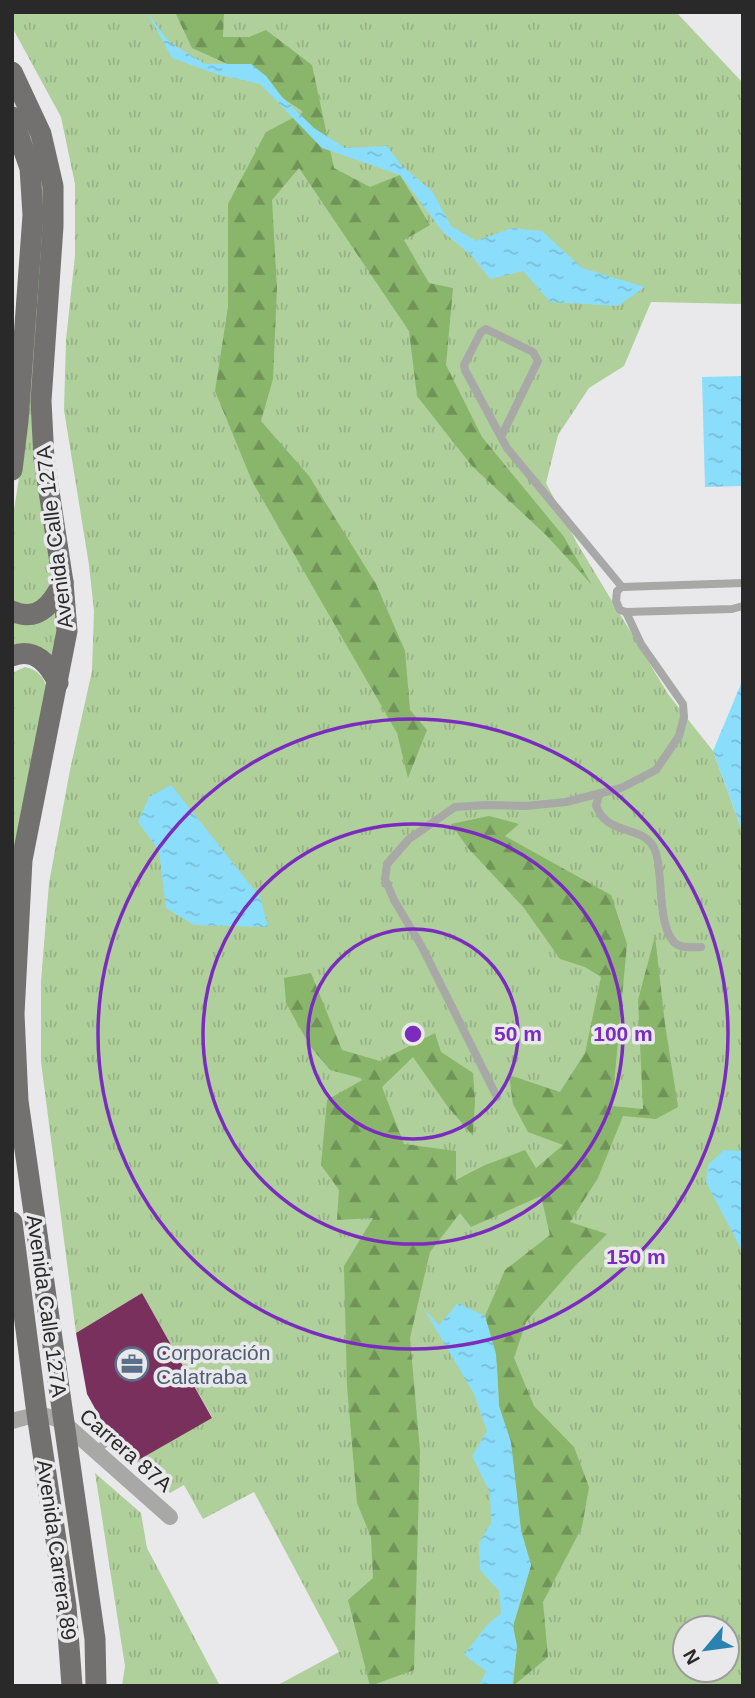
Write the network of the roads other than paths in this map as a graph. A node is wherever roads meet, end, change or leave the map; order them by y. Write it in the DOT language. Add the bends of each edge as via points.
graph roads {
  1 [pos="12,72"];
  2 [pos="12,117"];
  3 [pos="20,320"];
  4 [pos="15,425"];
  5 [pos="502,435"];
  6 [pos="12,470"];
  7 [pos="63,582"];
  8 [pos="743,583"];
  9 [pos="622,587"];
  10 [pos="743,606"];
  11 [pos="12,611"];
  12 [pos="626,612"];
  13 [pos="12,656"];
  14 [pos="58,683"];
  15 [pos="600,793"];
  16 [pos="701,947"];
  17 [pos="497,1097"];
  18 [pos="12,1222"];
  19 [pos="37,1415"];
  20 [pos="12,1420"];
  21 [pos="64,1423"];
  22 [pos="111,1438"];
  23 [pos="96,1451"];
  24 [pos="170,1517"];
  25 [pos="72,1686"];
  26 [pos="96,1686"];
  1 -- 7 [label="main road, Avenida Calle 127A" via="41,134 53,186 41,426"];
  2 -- 3 [label="main road, Avenida Calle 127A" via="32,185 33,215"];
  3 -- 4 [label="main road, Avenida Calle 127A"];
  4 -- 6 [label="main road, Avenida Calle 127A"];
  5 -- 5 [label="lane" via="538,361 533,352 486,329 464,365"];
  5 -- 9 [label="lane"];
  7 -- 11 [label="main road" via="45,609 34,615"];
  7 -- 14 [label="main road, Avenida Calle 127A" via="67,631"];
  8 -- 9 [label="lane"];
  9 -- 12 [label="lane" via="616,601"];
  10 -- 12 [label="lane"];
  12 -- 15 [label="lane" via="641,644 683,704 684,717 679,736 656,770"];
  13 -- 14 [label="main road" via="38,657"];
  14 -- 21 [label="main road, Avenida Calle 127A" via="22,860 14,1014 18,1101"];
  15 -- 16 [label="lane" via="596,805 605,821 651,841 672,938 685,947"];
  15 -- 17 [label="lane" via="539,805 455,807 409,839 387,864 385,879 394,900"];
  18 -- 19 [label="main road, Avenida Calle 127A"];
  19 -- 20 [label="street, Carrera 87A"];
  19 -- 21 [label="street, Carrera 87A"];
  19 -- 25 [label="main road, Avenida Carrera 89" via="66,1606"];
  21 -- 23 [label="street, Carrera 87A"];
  21 -- 26 [label="main road, Avenida Carrera 89" via="95,1639"];
  22 -- 23 [label="lane"];
  23 -- 24 [label="street, Carrera 87A"];
}
